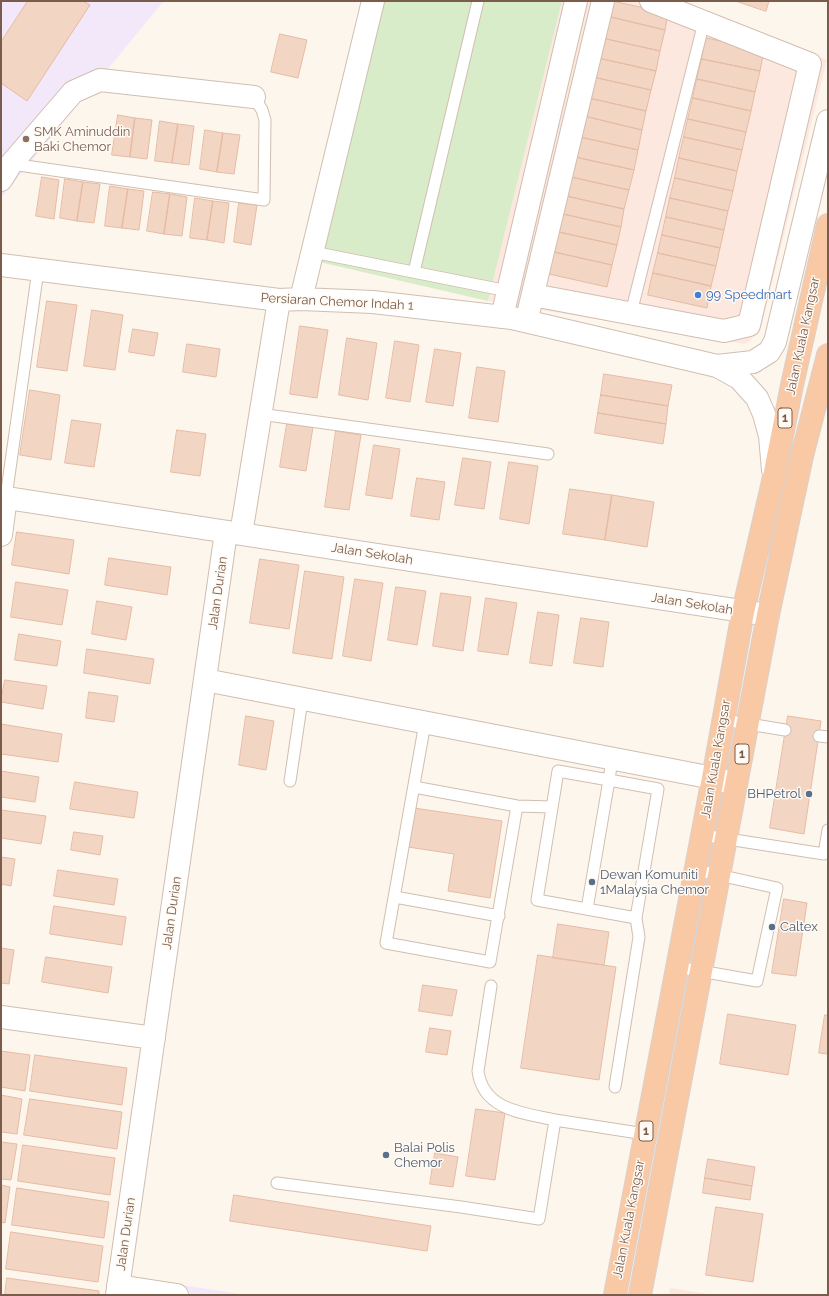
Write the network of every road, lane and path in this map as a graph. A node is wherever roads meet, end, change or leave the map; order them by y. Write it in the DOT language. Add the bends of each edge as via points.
graph roads {
  1 [pos="373,1"];
  2 [pos="478,1"];
  3 [pos="576,1"];
  4 [pos="603,1"];
  5 [pos="651,1"];
  6 [pos="704,22"];
  7 [pos="254,97"];
  8 [pos="828,121"];
  9 [pos="6,172"];
  10 [pos="828,225"];
  11 [pos="313,252"];
  12 [pos="1,265"];
  13 [pos="38,270"];
  14 [pos="414,272"];
  15 [pos="508,291"];
  16 [pos="533,296"];
  17 [pos="301,299"];
  18 [pos="279,300"];
  19 [pos="630,314"];
  20 [pos="502,317"];
  21 [pos="527,321"];
  22 [pos="724,331"];
  23 [pos="828,355"];
  24 [pos="717,366"];
  25 [pos="260,414"];
  26 [pos="548,454"];
  27 [pos="774,477"];
  28 [pos="4,497"];
  29 [pos="234,533"];
  30 [pos="1,535"];
  31 [pos="743,612"];
  32 [pos="768,615"];
  33 [pos="205,680"];
  34 [pos="302,700"];
  35 [pos="724,720"];
  36 [pos="425,724"];
  37 [pos="747,724"];
  38 [pos="785,730"];
  39 [pos="610,770"];
  40 [pos="713,778"];
  41 [pos="290,781"];
  42 [pos="736,784"];
  43 [pos="414,787"];
  44 [pos="517,806"];
  45 [pos="552,807"];
  46 [pos="828,830"];
  47 [pos="702,835"];
  48 [pos="726,839"];
  49 [pos="696,870"];
  50 [pos="719,875"];
  51 [pos="395,896"];
  52 [pos="587,909"];
  53 [pos="499,916"];
  54 [pos="636,918"];
  55 [pos="677,967"];
  56 [pos="701,971"];
  57 [pos="491,986"];
  58 [pos="1,1017"];
  59 [pos="154,1038"];
  60 [pos="615,1087"];
  61 [pos="555,1120"];
  62 [pos="645,1134"];
  63 [pos="277,1183"];
  64 [pos="118,1290"];
  65 [pos="177,1295"];
  66 [pos="615,1295"];
  67 [pos="640,1295"];
  1 -- 11 [label="street"];
  2 -- 14 [label="lane"];
  3 -- 15 [label="street"];
  4 -- 16 [label="street"];
  5 -- 6 [label="street"];
  6 -- 19 [label="lane"];
  6 -- 22 [label="street" via="810,64 749,325"];
  7 -- 9 [label="street" via="100,80 73,92"];
  7 -- 9 [label="lane" via="265,120 264,200"];
  8 -- 24 [label="street" via="775,342 769,352 753,362"];
  10 -- 27 [label="highway, Jalan Kuala Kangsar / 1"];
  11 -- 14 [label="lane"];
  11 -- 17 [label="street"];
  12 -- 13 [label="street, Persiaran Chemor Indah 1"];
  13 -- 18 [label="street, Persiaran Chemor Indah 1"];
  13 -- 28 [label="lane"];
  14 -- 15 [label="lane"];
  15 -- 20 [label="street"];
  16 -- 19 [label="street"];
  16 -- 21 [label="street"];
  17 -- 18 [label="street, Persiaran Chemor Indah 1"];
  17 -- 20 [label="street, Persiaran Chemor Indah 1" via="373,302"];
  18 -- 25 [label="street, Jalan Durian"];
  19 -- 22 [label="street"];
  20 -- 21 [label="street, Persiaran Chemor Indah 1"];
  21 -- 24 [label="street, Persiaran Chemor Indah 1"];
  22 -- 24 [label="street"];
  23 -- 32 [label="highway, Jalan Kuala Kangsar / 1" via="802,456"];
  24 -- 27 [label="street" via="739,378 757,398 770,436"];
  25 -- 26 [label="lane"];
  25 -- 29 [label="street, Jalan Durian"];
  27 -- 31 [label="highway, Jalan Kuala Kangsar / 1"];
  28 -- 29 [label="street, Jalan Sekolah"];
  28 -- 30 [label="street"];
  29 -- 31 [label="street, Jalan Sekolah"];
  29 -- 33 [label="street, Jalan Durian"];
  31 -- 32 [label="street, Jalan Sekolah"];
  31 -- 35 [label="highway, Jalan Kuala Kangsar / 1"];
  32 -- 37 [label="highway, Jalan Kuala Kangsar / 1"];
  33 -- 34 [label="street"];
  33 -- 59 [label="street, Jalan Durian"];
  34 -- 36 [label="street"];
  34 -- 41 [label="lane"];
  35 -- 37 [label="lane"];
  35 -- 40 [label="highway, Jalan Kuala Kangsar / 1"];
  36 -- 39 [label="street"];
  36 -- 43 [label="lane"];
  37 -- 38 [label="lane"];
  37 -- 42 [label="highway, Jalan Kuala Kangsar / 1"];
  39 -- 40 [label="street"];
  39 -- 45 [label="lane" via="558,771"];
  39 -- 52 [label="lane"];
  39 -- 54 [label="lane" via="658,789"];
  40 -- 42 [label="street"];
  40 -- 47 [label="highway, Jalan Kuala Kangsar / 1"];
  42 -- 48 [label="highway, Jalan Kuala Kangsar / 1"];
  43 -- 44 [label="lane"];
  43 -- 51 [label="lane"];
  44 -- 45 [label="lane"];
  44 -- 53 [label="lane"];
  45 -- 52 [label="lane" via="537,900"];
  46 -- 48 [label="lane" via="824,854"];
  47 -- 48 [label="lane"];
  47 -- 49 [label="highway, Jalan Kuala Kangsar / 1"];
  48 -- 50 [label="highway, Jalan Kuala Kangsar / 1"];
  49 -- 50 [label="lane"];
  49 -- 55 [label="highway, Jalan Kuala Kangsar / 1"];
  50 -- 56 [label="highway, Jalan Kuala Kangsar / 1"];
  50 -- 56 [label="lane" via="777,888 757,981"];
  51 -- 53 [label="lane"];
  51 -- 53 [label="lane" via="386,943 490,962"];
  52 -- 54 [label="lane"];
  54 -- 60 [label="lane" via="639,937"];
  55 -- 56 [label="lane"];
  55 -- 62 [label="highway, Jalan Kuala Kangsar / 1"];
  56 -- 67 [label="highway, Jalan Kuala Kangsar / 1"];
  57 -- 61 [label="lane" via="478,1071 479,1082 485,1093 506,1108"];
  58 -- 59 [label="street"];
  59 -- 64 [label="street, Jalan Durian"];
  61 -- 62 [label="lane"];
  61 -- 63 [label="lane" via="539,1219"];
  62 -- 66 [label="highway, Jalan Kuala Kangsar / 1"];
  64 -- 65 [label="street"];
}
